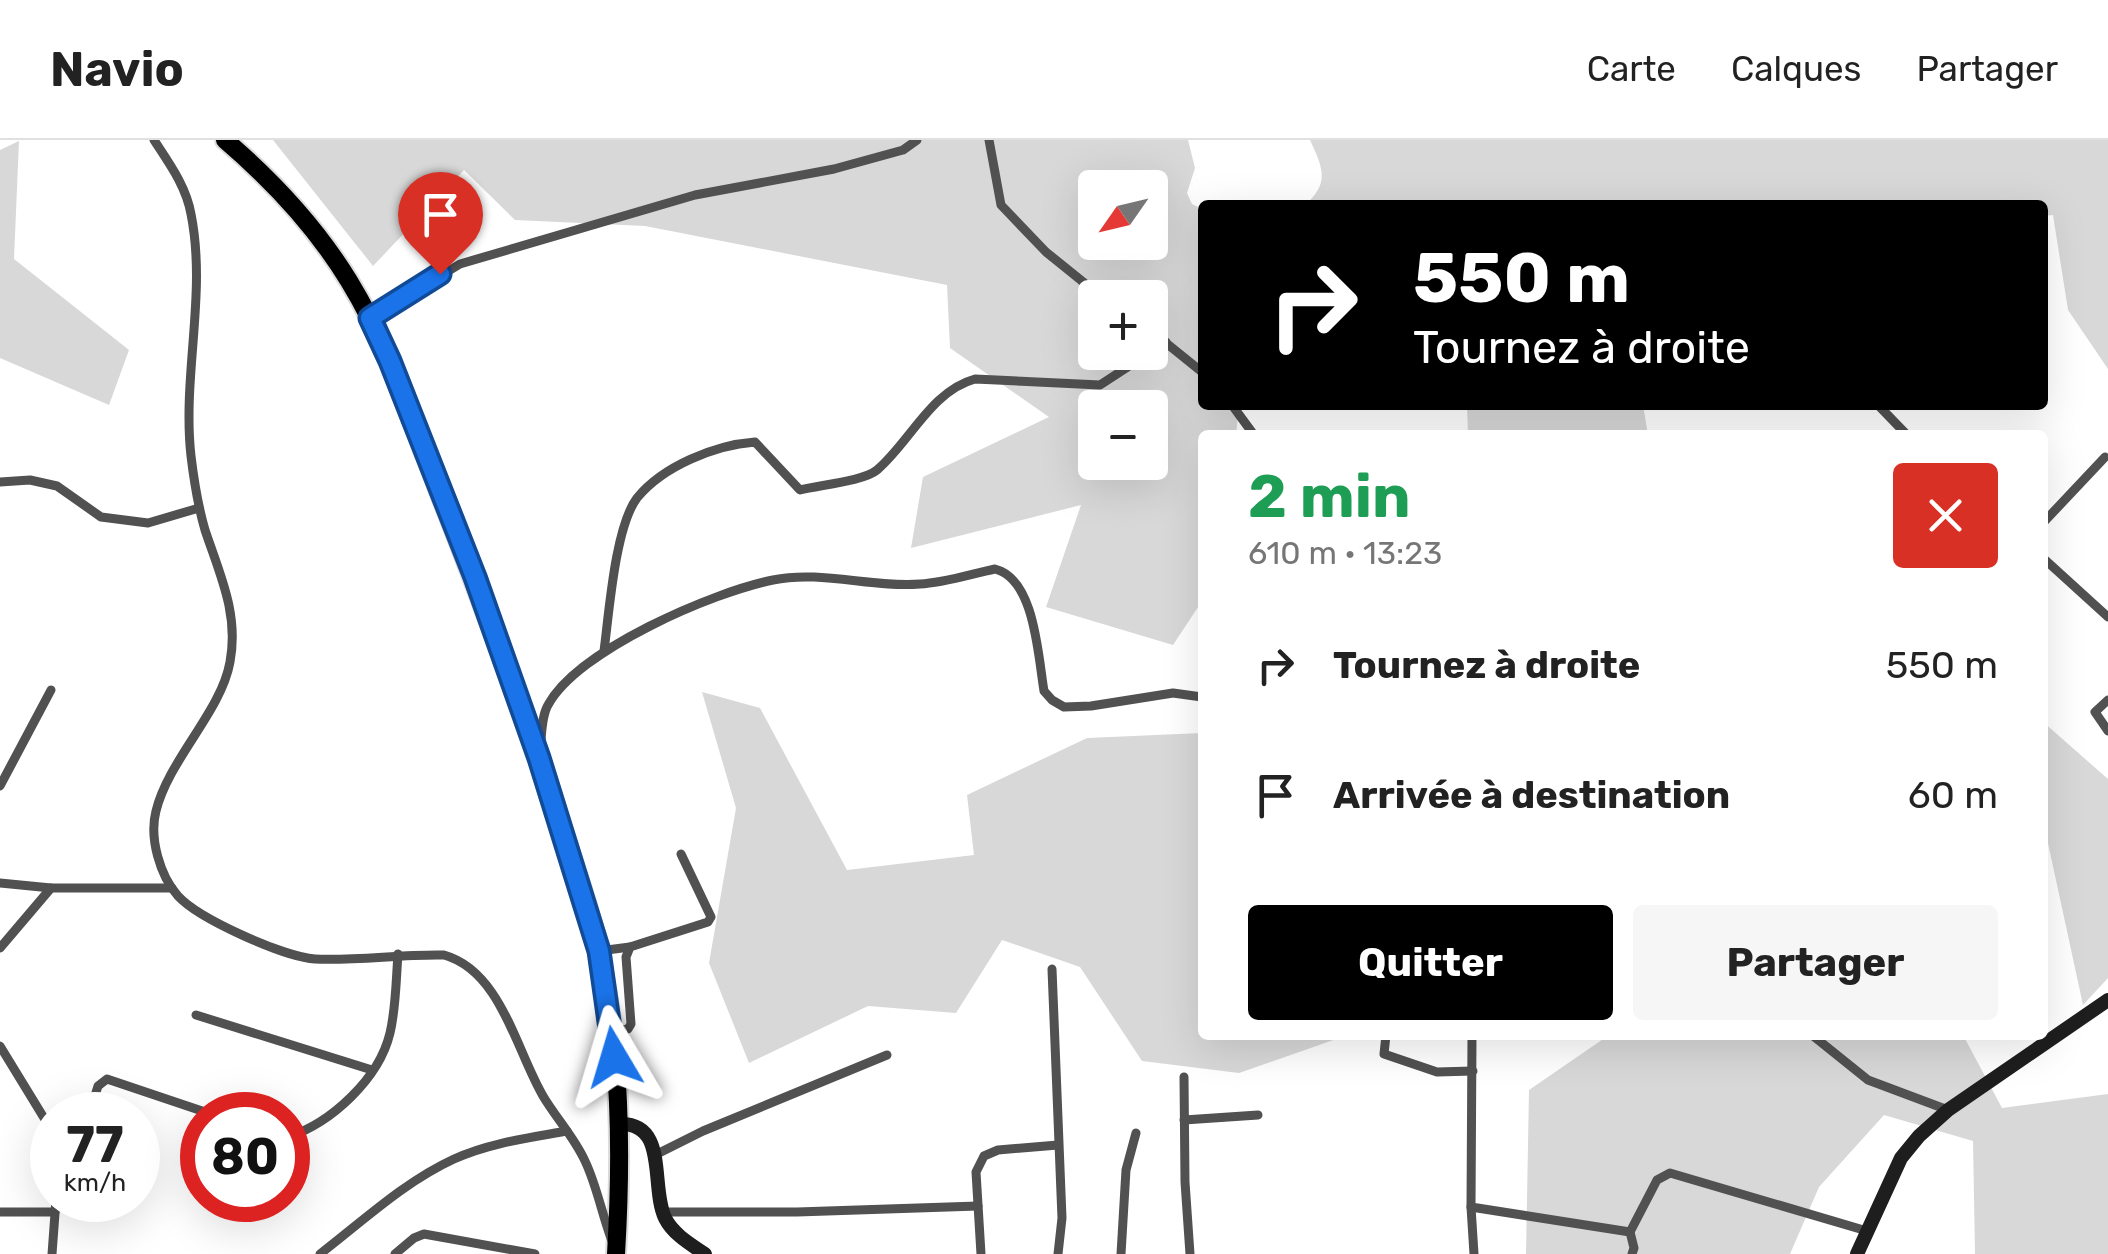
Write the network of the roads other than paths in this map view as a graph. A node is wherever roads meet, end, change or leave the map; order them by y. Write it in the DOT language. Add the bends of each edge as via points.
graph roads {
  1 [pos="154,140"];
  2 [pos="225,140"];
  3 [pos="917,140"];
  4 [pos="989,140"];
  5 [pos="1081,280"];
  6 [pos="370,318"];
  7 [pos="1168,344"];
  8 [pos="1198,369"];
  9 [pos="1123,370"];
  10 [pos="1883,410"];
  11 [pos="1901,430"];
  12 [pos="2104,457"];
  13 [pos="0,482"];
  14 [pos="200,508"];
  15 [pos="2048,518"];
  16 [pos="2048,562"];
  17 [pos="2108,617"];
  18 [pos="604,651"];
  19 [pos="50,690"];
  20 [pos="1198,696"];
  21 [pos="2108,700"];
  22 [pos="2108,731"];
  23 [pos="539,758"];
  24 [pos="0,786"];
  25 [pos="682,854"];
  26 [pos="0,883"];
  27 [pos="51,888"];
  28 [pos="172,888"];
  29 [pos="630,947"];
  30 [pos="0,948"];
  31 [pos="599,951"];
  32 [pos="398,954"];
  33 [pos="1052,970"];
  34 [pos="2108,1000"];
  35 [pos="196,1015"];
  36 [pos="612,1032"];
  37 [pos="1385,1040"];
  38 [pos="1472,1040"];
  39 [pos="1818,1040"];
  40 [pos="2,1053"];
  41 [pos="886,1055"];
  42 [pos="372,1070"];
  43 [pos="1473,1070"];
  44 [pos="1184,1077"];
  45 [pos="96,1092"];
  46 [pos="145,1092"];
  47 [pos="30,1097"];
  48 [pos="1948,1110"];
  49 [pos="1258,1116"];
  50 [pos="1184,1120"];
  51 [pos="619,1124"];
  52 [pos="310,1127"];
  53 [pos="567,1131"];
  54 [pos="1136,1133"];
  55 [pos="1058,1145"];
  56 [pos="655,1155"];
  57 [pos="978,1206"];
  58 [pos="1470,1208"];
  59 [pos="0,1212"];
  60 [pos="30,1212"];
  61 [pos="662,1212"];
  62 [pos="54,1222"];
  63 [pos="1868,1231"];
  64 [pos="1630,1232"];
  65 [pos="617,1253"];
  66 [pos="52,1254"];
  67 [pos="320,1254"];
  68 [pos="395,1254"];
  69 [pos="536,1254"];
  70 [pos="705,1254"];
  71 [pos="981,1254"];
  72 [pos="1058,1254"];
  73 [pos="1120,1254"];
  74 [pos="1190,1254"];
  75 [pos="1474,1254"];
  76 [pos="1632,1254"];
  77 [pos="1857,1254"];
  1 -- 14 [label="street" via="191,212 197,268 190,450"];
  2 -- 6 [label="highway" via="303,216"];
  3 -- 6 [label="street" via="834,169 694,195 460,264"];
  4 -- 5 [label="street" via="1001,205"];
  6 -- 23 [label="highway" via="475,577"];
  7 -- 8 [label="street"];
  9 -- 18 [label="street" via="1100,385 975,378 944,396 870,474 800,490 755,442 726,444 682,464 635,502 620,541"];
  10 -- 11 [label="street"];
  12 -- 15 [label="street"];
  13 -- 14 [label="street" via="57,486 101,518 148,523"];
  14 -- 28 [label="street" via="233,634 226,678 154,816 160,863"];
  16 -- 17 [label="street"];
  18 -- 20 [label="street" via="707,601 774,580 920,584 995,569 1022,590 1044,691 1052,700 1091,706"];
  18 -- 23 [label="street" via="546,709"];
  19 -- 24 [label="street"];
  21 -- 22 [label="street" via="2095,712"];
  23 -- 31 [label="highway"];
  25 -- 29 [label="street" via="711,917"];
  26 -- 27 [label="street"];
  27 -- 28 [label="street"];
  27 -- 30 [label="street"];
  28 -- 32 [label="street" via="193,908 286,953"];
  29 -- 31 [label="street"];
  29 -- 36 [label="street" via="631,1024"];
  31 -- 36 [label="highway"];
  32 -- 42 [label="street" via="391,1030"];
  32 -- 53 [label="street" via="444,955 474,971"];
  33 -- 55 [label="street"];
  34 -- 48 [label="street"];
  35 -- 42 [label="street"];
  36 -- 51 [label="highway"];
  37 -- 43 [label="street" via="1384,1054 1437,1072"];
  38 -- 43 [label="street"];
  39 -- 48 [label="street" via="1868,1080"];
  40 -- 47 [label="street"];
  41 -- 56 [label="street"];
  42 -- 52 [label="street"];
  43 -- 58 [label="street"];
  44 -- 50 [label="street"];
  45 -- 46 [label="street" via="106,1079"];
  48 -- 63 [label="street" via="1900,1158"];
  49 -- 50 [label="street"];
  50 -- 74 [label="street"];
  51 -- 56 [label="street" via="645,1132"];
  51 -- 65 [label="highway"];
  53 -- 65 [label="street" via="586,1163"];
  53 -- 67 [label="street" via="452,1160"];
  54 -- 73 [label="street" via="1126,1170"];
  55 -- 57 [label="street" via="984,1156 976,1172"];
  55 -- 72 [label="street"];
  56 -- 61 [label="street"];
  57 -- 61 [label="street"];
  57 -- 71 [label="street"];
  58 -- 64 [label="street"];
  58 -- 75 [label="street"];
  59 -- 60 [label="street"];
  61 -- 70 [label="street" via="674,1231"];
  62 -- 66 [label="street"];
  63 -- 64 [label="street" via="1670,1173 1657,1180"];
  63 -- 77 [label="street"];
  64 -- 76 [label="street"];
  68 -- 69 [label="street" via="424,1234"];
}
